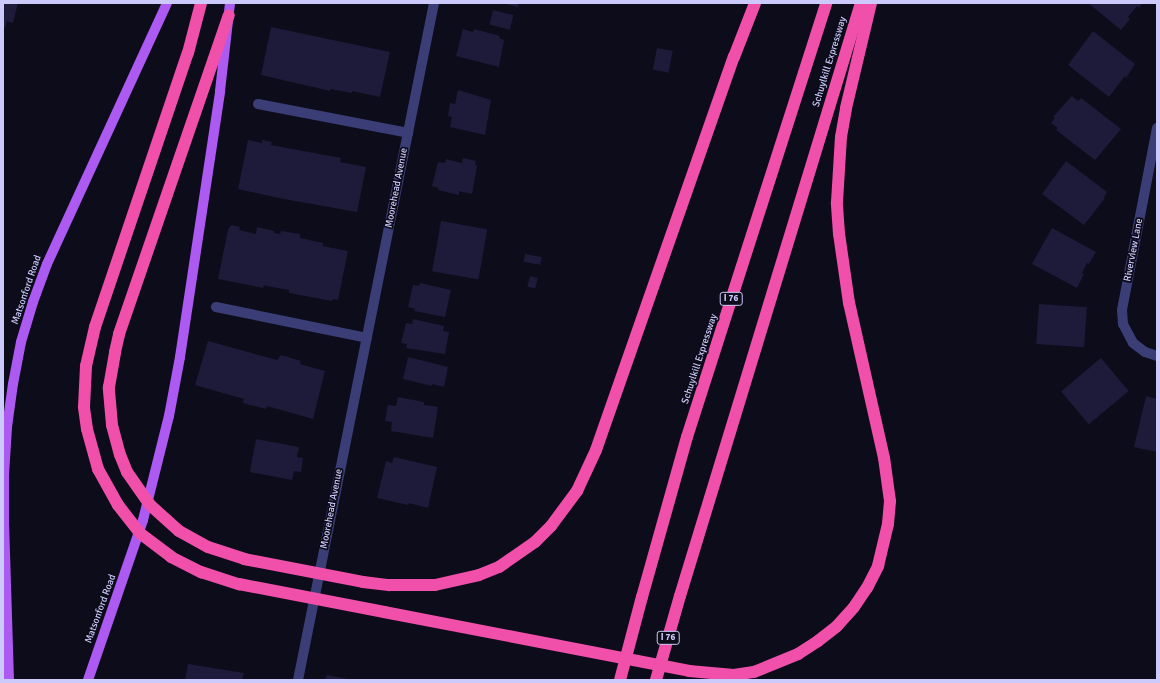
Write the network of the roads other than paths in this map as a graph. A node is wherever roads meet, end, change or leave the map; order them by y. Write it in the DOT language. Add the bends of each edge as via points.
graph roads {
  1 [pos="167,3"];
  2 [pos="201,3"];
  3 [pos="434,3"];
  4 [pos="755,3"];
  5 [pos="826,3"];
  6 [pos="861,3"];
  7 [pos="871,3"];
  8 [pos="229,9"];
  9 [pos="258,104"];
  10 [pos="1157,128"];
  11 [pos="408,133"];
  12 [pos="216,307"];
  13 [pos="367,338"];
  14 [pos="1157,356"];
  15 [pos="10,680"];
  16 [pos="88,680"];
  17 [pos="298,680"];
  18 [pos="620,680"];
  19 [pos="656,680"];
  1 -- 15 [label="main road, Matsonford Road" via="47,264 21,342 7,427 4,475"];
  2 -- 7 [label="highway, bridge" via="188,53 95,327 86,366 86,429 98,469 118,505 141,534 171,557 201,572 239,584 689,671 734,675 754,672 798,654 837,626 867,588 878,566 888,524 890,501 884,458 849,303 837,202 844,115"];
  3 -- 11 [label="street, Moorehead Avenue"];
  4 -- 8 [label="highway, bridge" via="596,450 577,491 551,526 536,542 518,555 499,567 479,575 435,585 363,582 244,558 208,547 178,531 149,504 120,455 112,425 109,387 119,334"];
  5 -- 18 [label="highway, Schuylkill Expressway / I 76, bridge" via="688,437"];
  6 -- 19 [label="highway, Schuylkill Expressway / I 76, bridge"];
  8 -- 16 [label="main road, Matsonford Road" via="220,91 169,416 143,520"];
  9 -- 11 [label="street"];
  10 -- 14 [label="street, Riverview Lane" via="1122,310 1123,324 1133,343 1145,352"];
  11 -- 13 [label="street, Moorehead Avenue"];
  12 -- 13 [label="street"];
  13 -- 17 [label="street, Moorehead Avenue"];
}
